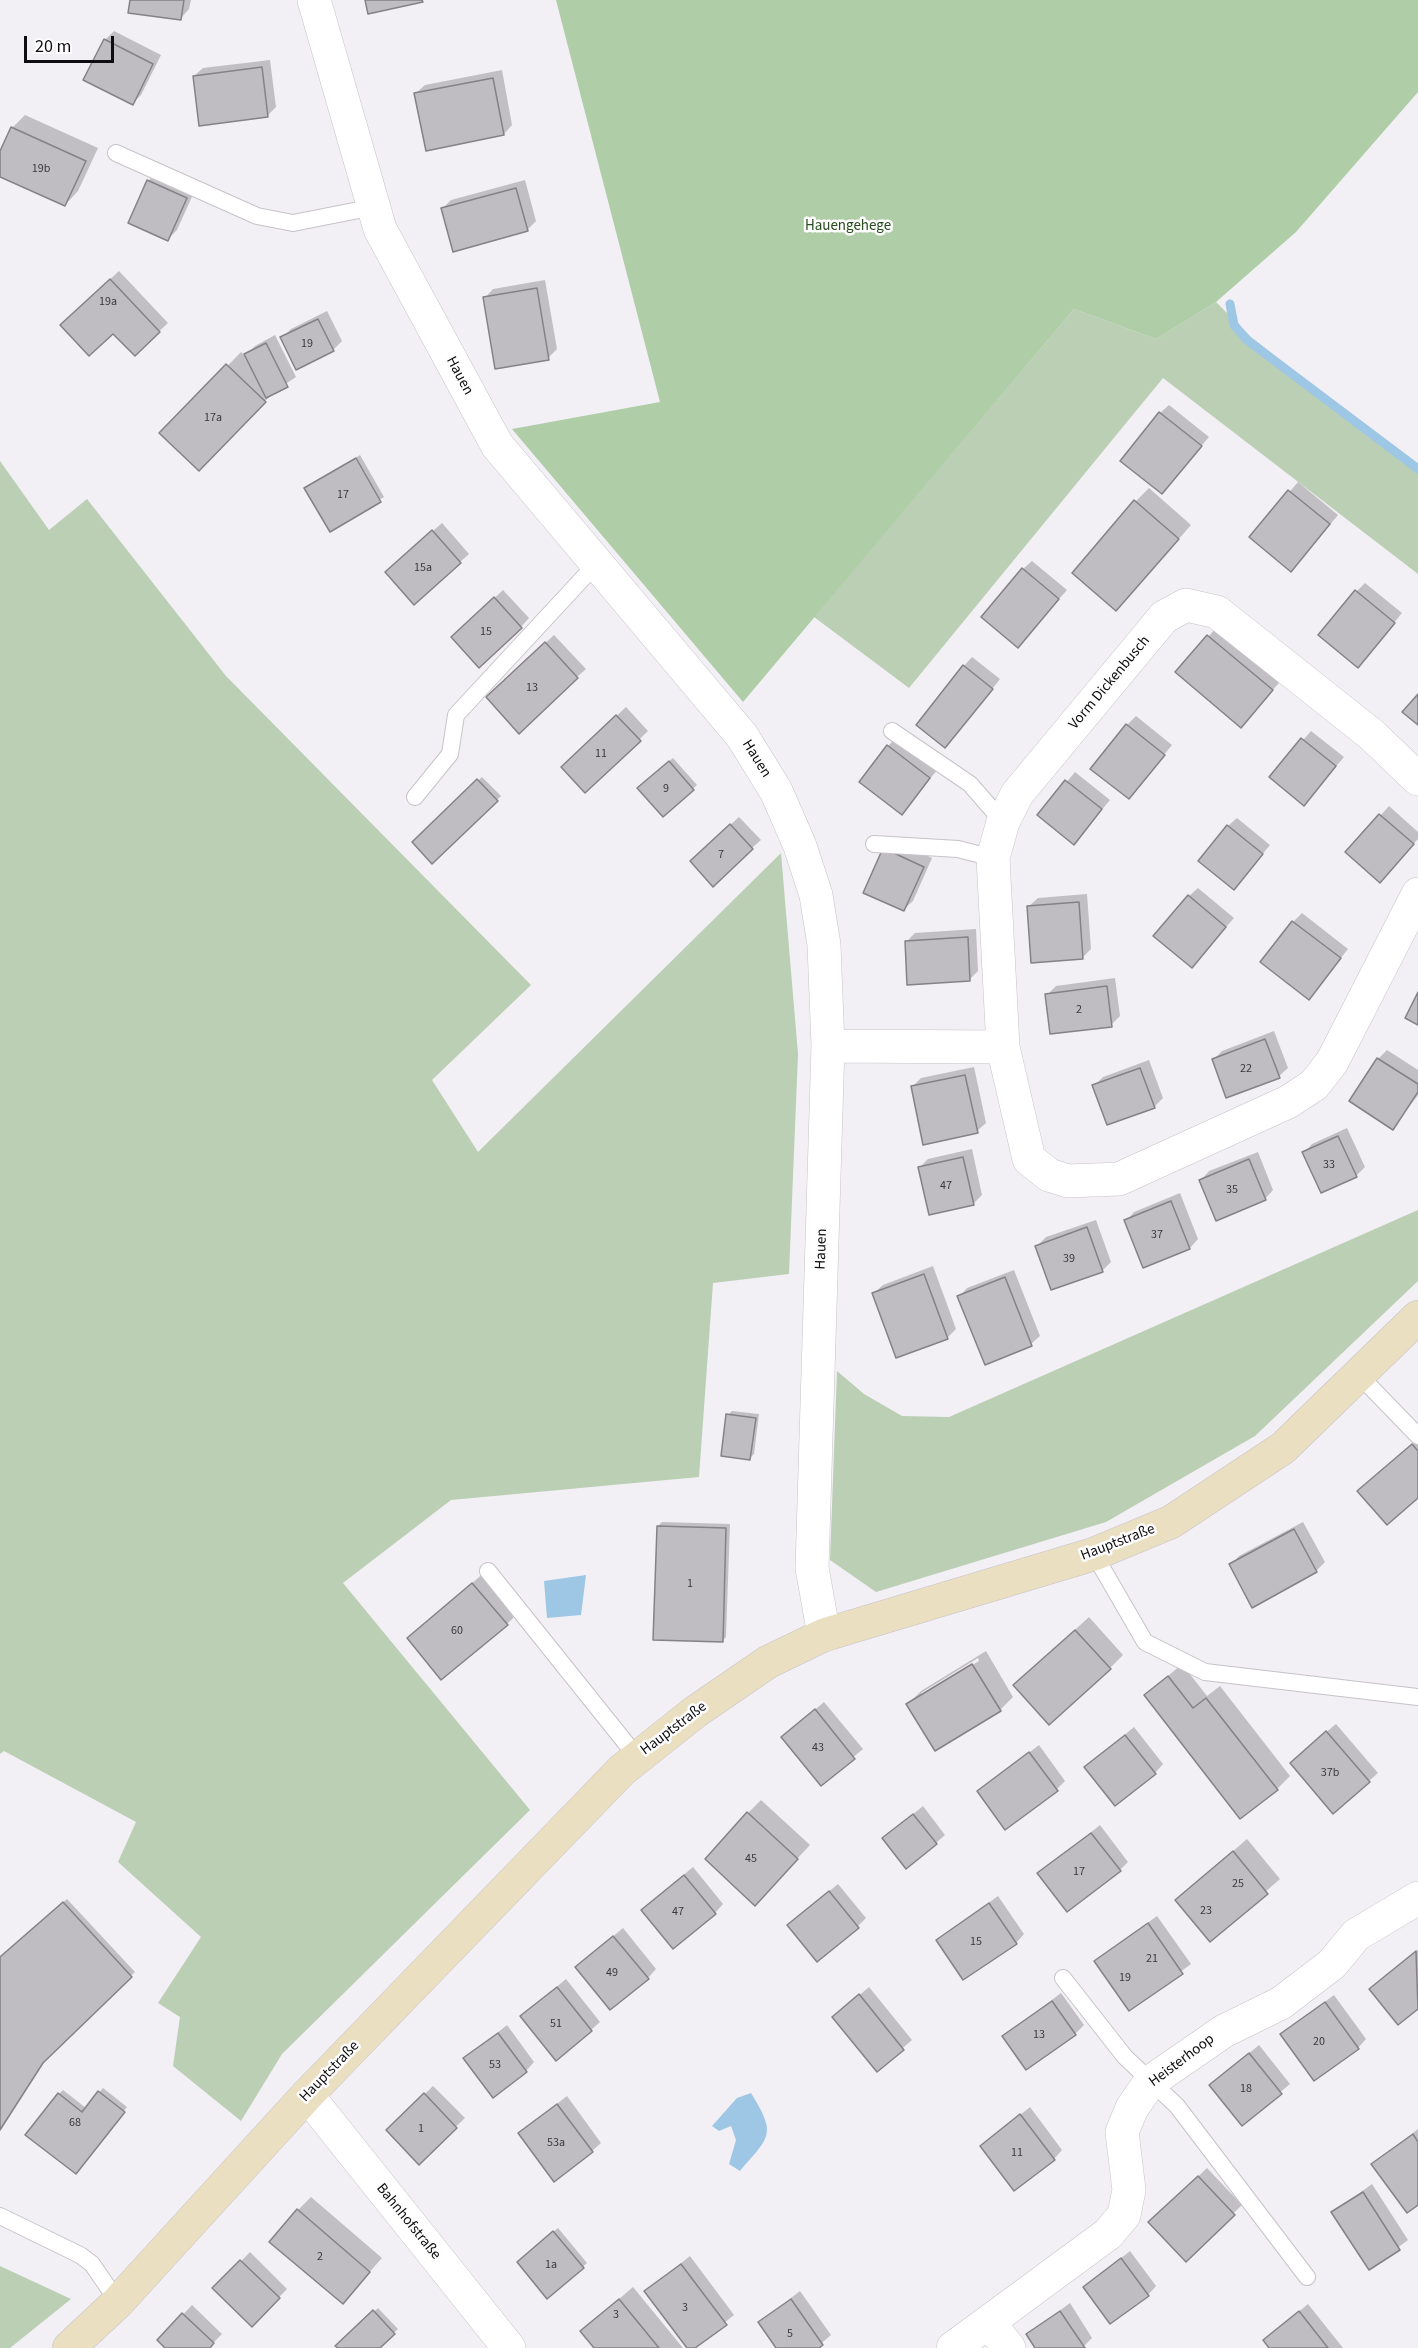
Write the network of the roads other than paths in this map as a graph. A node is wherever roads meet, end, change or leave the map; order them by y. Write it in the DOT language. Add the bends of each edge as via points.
graph roads {
  1 [pos="314,0"];
  2 [pos="116,153"];
  3 [pos="374,207"];
  4 [pos="597,563"];
  5 [pos="892,731"];
  6 [pos="1418,778"];
  7 [pos="415,797"];
  8 [pos="1003,822"];
  9 [pos="874,844"];
  10 [pos="993,858"];
  11 [pos="1418,894"];
  12 [pos="828,1046"];
  13 [pos="1003,1047"];
  14 [pos="1418,1317"];
  15 [pos="1359,1376"];
  16 [pos="1418,1436"];
  17 [pos="1094,1554"];
  18 [pos="488,1571"];
  19 [pos="824,1635"];
  20 [pos="1418,1697"];
  21 [pos="638,1757"];
  22 [pos="1418,1898"];
  23 [pos="1063,1978"];
  24 [pos="1150,2082"];
  25 [pos="308,2095"];
  26 [pos="0,2216"];
  27 [pos="1307,2277"];
  28 [pos="118,2302"];
  29 [pos="999,2336"];
  30 [pos="69,2348"];
  31 [pos="509,2348"];
  32 [pos="952,2348"];
  1 -- 3 [label="street, Hauen"];
  2 -- 3 [label="lane" via="257,216 293,223"];
  3 -- 4 [label="street, Hauen" via="380,229 497,446"];
  4 -- 7 [label="lane" via="456,715 450,754"];
  4 -- 12 [label="street, Hauen" via="742,736 776,791 816,895 824,945"];
  5 -- 8 [label="lane" via="970,784"];
  6 -- 8 [label="street, Vorm Dickenbusch" via="1372,735 1217,612 1186,605 1164,617 1017,794"];
  8 -- 10 [label="street, Vorm Dickenbusch"];
  9 -- 10 [label="lane" via="958,849"];
  10 -- 13 [label="street, Vorm Dickenbusch"];
  11 -- 13 [label="street, Vorm Dickenbusch" via="1358,1017 1314,1086 1288,1102 1119,1179 1068,1181 1048,1175 1029,1159"];
  12 -- 13 [label="street"];
  12 -- 19 [label="street, Hauen" via="812,1568"];
  14 -- 15 [label="main road, Hauptstraße"];
  15 -- 16 [label="lane"];
  15 -- 17 [label="main road, Hauptstraße" via="1283,1448 1242,1477 1171,1522"];
  17 -- 19 [label="main road, Hauptstraße"];
  17 -- 20 [label="lane" via="1145,1642 1205,1672"];
  18 -- 21 [label="lane"];
  19 -- 21 [label="main road, Hauptstraße" via="768,1662"];
  21 -- 25 [label="main road, Hauptstraße"];
  22 -- 24 [label="street, Heisterhoop" via="1356,1935 1332,1964 1281,2003 1224,2031"];
  23 -- 24 [label="lane" via="1125,2057"];
  24 -- 27 [label="lane" via="1177,2106"];
  24 -- 29 [label="street, Heisterhoop" via="1132,2108 1122,2132 1129,2190 1124,2215"];
  25 -- 28 [label="main road, Hauptstraße"];
  25 -- 31 [label="street, Bahnhofstraße"];
  26 -- 28 [label="lane" via="80,2254 92,2264"];
  28 -- 30 [label="main road, Hauptstraße"];
  29 -- 32 [label="street, Heisterhoop"];
}
